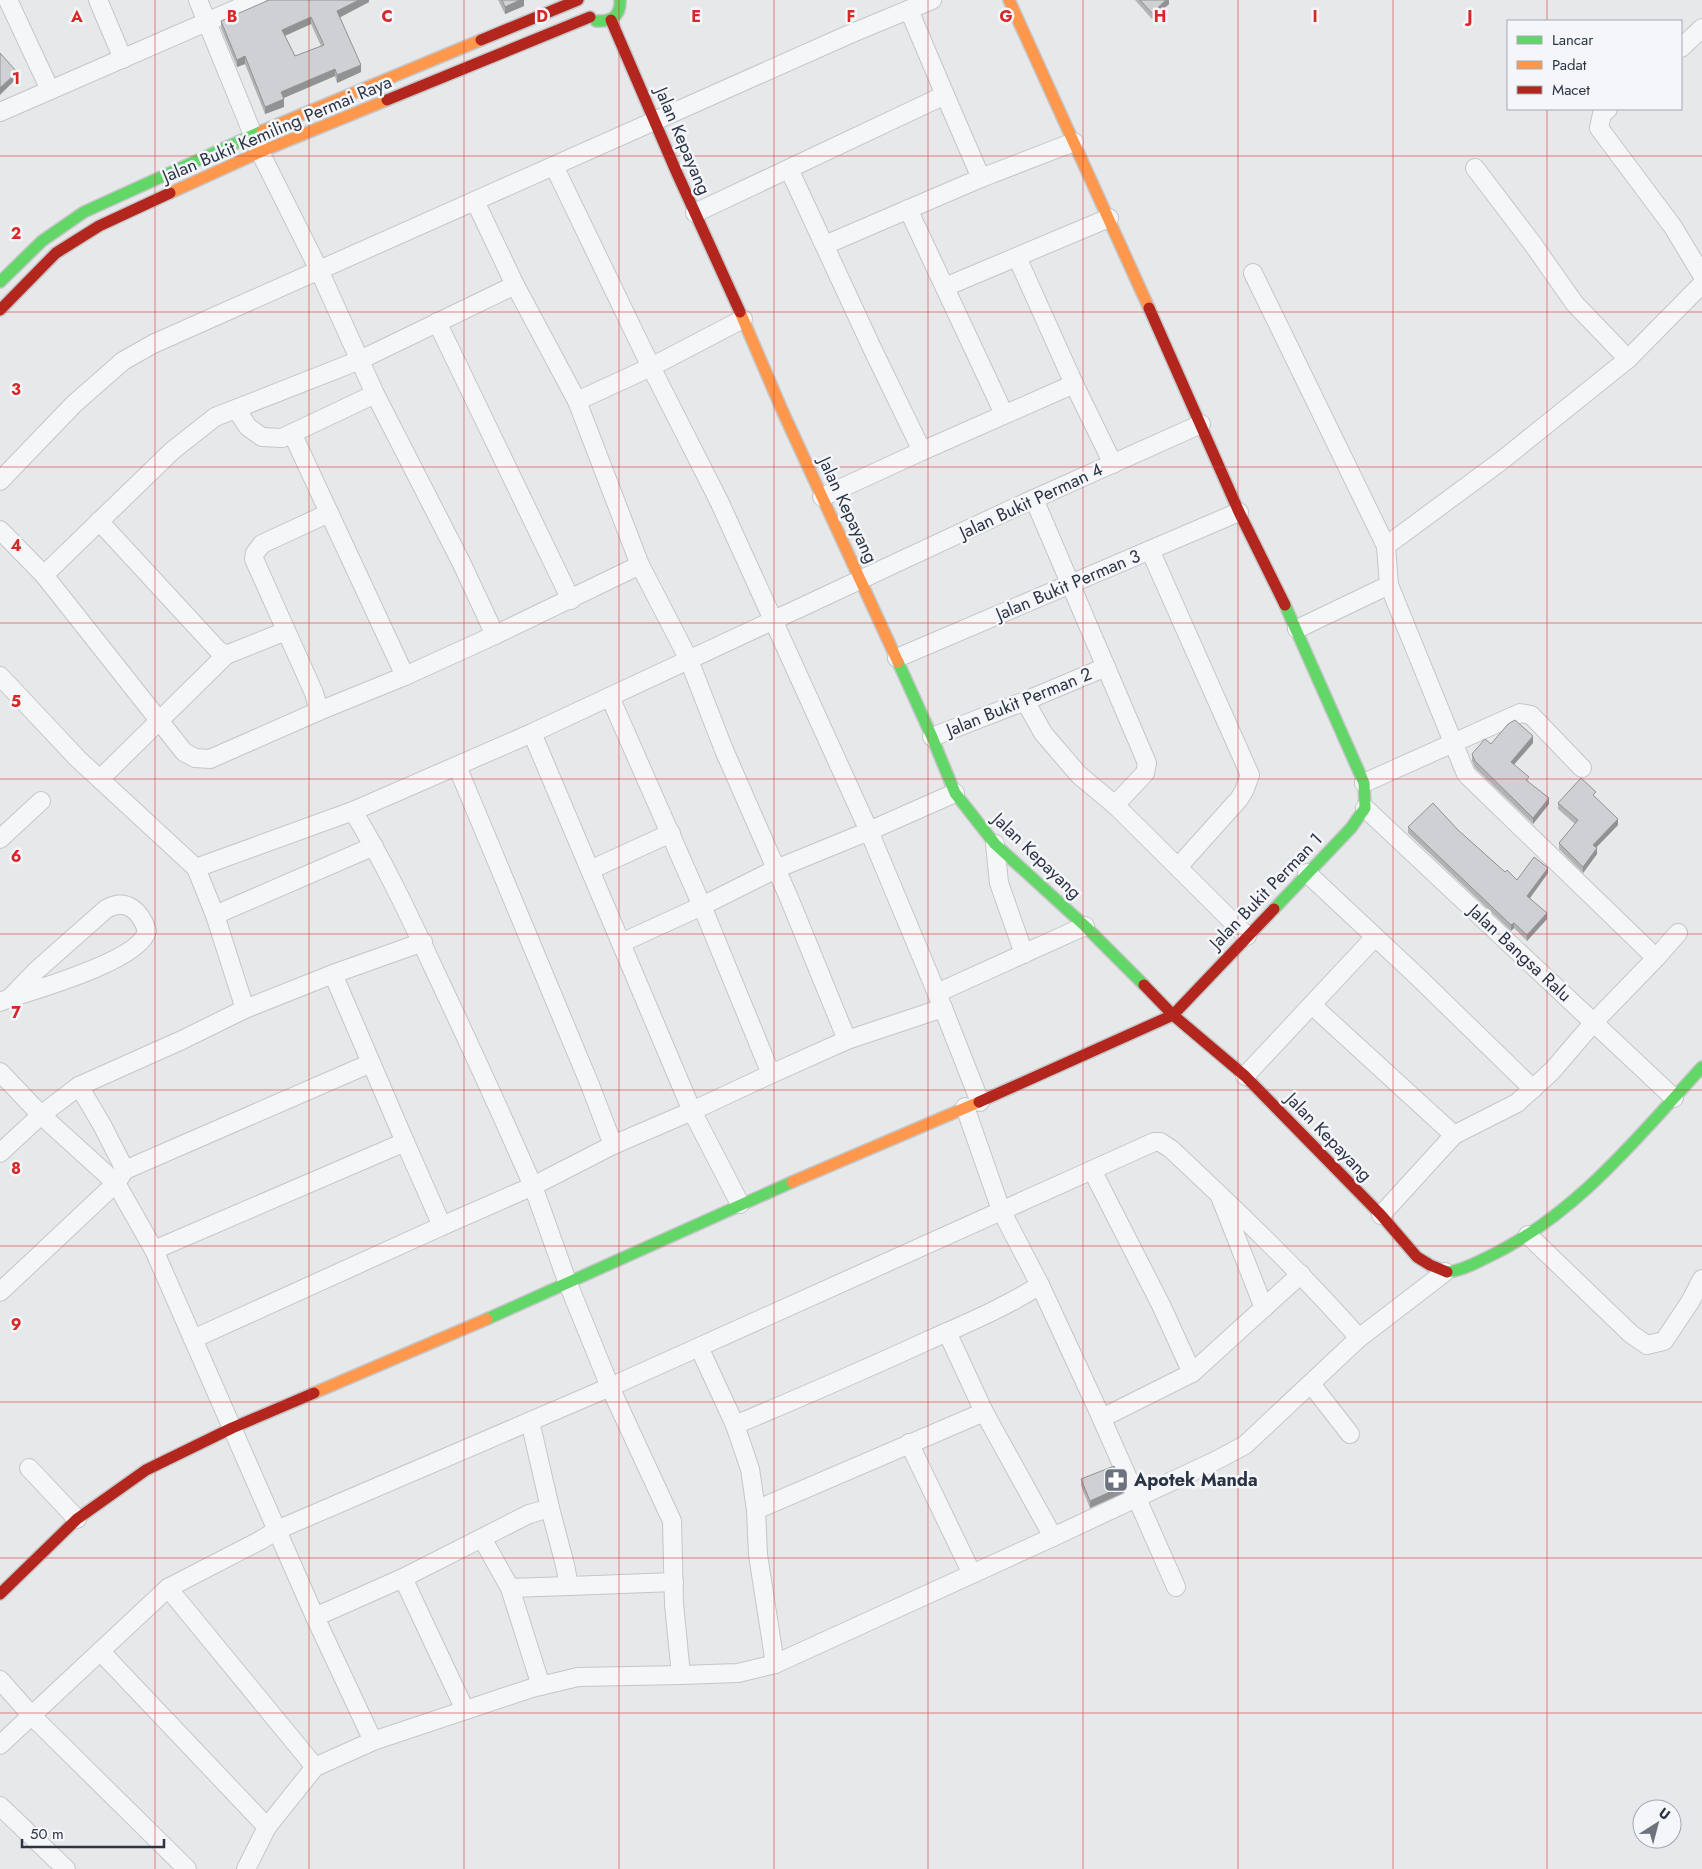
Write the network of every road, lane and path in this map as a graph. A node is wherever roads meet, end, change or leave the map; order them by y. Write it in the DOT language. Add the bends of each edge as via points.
graph roads {
  1 [pos="8,0"];
  2 [pos="98,0"];
  3 [pos="198,0"];
  4 [pos="257,0"];
  5 [pos="578,0"];
  6 [pos="586,0"];
  7 [pos="932,0"];
  8 [pos="1009,0"];
  9 [pos="624,1"];
  10 [pos="909,10"];
  11 [pos="590,17"];
  12 [pos="611,20"];
  13 [pos="208,22"];
  14 [pos="1702,28"];
  15 [pos="1682,47"];
  16 [pos="123,59"];
  17 [pos="50,90"];
  18 [pos="945,95"];
  19 [pos="1607,110"];
  20 [pos="0,112"];
  21 [pos="655,121"];
  22 [pos="253,135"];
  23 [pos="1074,142"];
  24 [pos="260,152"];
  25 [pos="554,166"];
  26 [pos="1475,168"];
  27 [pos="790,169"];
  28 [pos="981,178"];
  29 [pos="475,201"];
  30 [pos="908,209"];
  31 [pos="695,213"];
  32 [pos="1109,218"];
  33 [pos="824,245"];
  34 [pos="1017,257"];
  35 [pos="319,270"];
  36 [pos="1253,273"];
  37 [pos="1702,275"];
  38 [pos="0,282"];
  39 [pos="1702,284"];
  40 [pos="515,285"];
  41 [pos="945,287"];
  42 [pos="0,310"];
  43 [pos="743,319"];
  44 [pos="437,322"];
  45 [pos="1628,359"];
  46 [pos="360,360"];
  47 [pos="651,367"];
  48 [pos="1074,384"];
  49 [pos="375,394"];
  50 [pos="577,401"];
  51 [pos="236,409"];
  52 [pos="1004,414"];
  53 [pos="1201,424"];
  54 [pos="292,433"];
  55 [pos="922,451"];
  56 [pos="1113,464"];
  57 [pos="0,480"];
  58 [pos="822,497"];
  59 [pos="1034,499"];
  60 [pos="1239,512"];
  61 [pos="329,513"];
  62 [pos="99,521"];
  63 [pos="0,530"];
  64 [pos="1386,546"];
  65 [pos="1150,550"];
  66 [pos="640,565"];
  67 [pos="44,575"];
  68 [pos="861,580"];
  69 [pos="1070,583"];
  70 [pos="1389,585"];
  71 [pos="571,600"];
  72 [pos="774,622"];
  73 [pos="1296,629"];
  74 [pos="286,631"];
  75 [pos="496,635"];
  76 [pos="226,655"];
  77 [pos="897,658"];
  78 [pos="689,660"];
  79 [pos="1106,666"];
  80 [pos="0,676"];
  81 [pos="405,676"];
  82 [pos="610,696"];
  83 [pos="1025,701"];
  84 [pos="319,711"];
  85 [pos="158,721"];
  86 [pos="532,733"];
  87 [pos="932,737"];
  88 [pos="1452,743"];
  89 [pos="457,766"];
  90 [pos="1582,768"];
  91 [pos="100,779"];
  92 [pos="1364,784"];
  93 [pos="955,793"];
  94 [pos="41,801"];
  95 [pos="1115,805"];
  96 [pos="1365,808"];
  97 [pos="353,811"];
  98 [pos="869,831"];
  99 [pos="671,833"];
  100 [pos="0,839"];
  101 [pos="995,844"];
  102 [pos="374,846"];
  103 [pos="1178,867"];
  104 [pos="196,868"];
  105 [pos="776,869"];
  106 [pos="590,870"];
  107 [pos="1307,873"];
  108 [pos="702,906"];
  109 [pos="215,915"];
  110 [pos="1085,926"];
  111 [pos="1678,933"];
  112 [pos="1247,936"];
  113 [pos="1376,937"];
  114 [pos="423,942"];
  115 [pos="621,943"];
  116 [pos="1024,954"];
  117 [pos="1656,958"];
  118 [pos="333,974"];
  119 [pos="5,1000"];
  120 [pos="940,1001"];
  121 [pos="1312,1006"];
  122 [pos="245,1008"];
  123 [pos="1172,1015"];
  124 [pos="1594,1022"];
  125 [pos="847,1040"];
  126 [pos="371,1063"];
  127 [pos="1702,1067"];
  128 [pos="0,1072"];
  129 [pos="771,1074"];
  130 [pos="1245,1076"];
  131 [pos="79,1086"];
  132 [pos="1532,1089"];
  133 [pos="1674,1098"];
  134 [pos="973,1104"];
  135 [pos="692,1111"];
  136 [pos="41,1115"];
  137 [pos="1454,1135"];
  138 [pos="405,1142"];
  139 [pos="613,1144"];
  140 [pos="0,1153"];
  141 [pos="1092,1170"];
  142 [pos="120,1177"];
  143 [pos="533,1186"];
  144 [pos="1219,1194"];
  145 [pos="740,1204"];
  146 [pos="1002,1210"];
  147 [pos="1381,1215"];
  148 [pos="442,1226"];
  149 [pos="1528,1235"];
  150 [pos="154,1250"];
  151 [pos="1445,1272"];
  152 [pos="1301,1274"];
  153 [pos="1702,1279"];
  154 [pos="567,1281"];
  155 [pos="1040,1285"];
  156 [pos="0,1292"];
  157 [pos="1264,1308"];
  158 [pos="947,1332"];
  159 [pos="1360,1338"];
  160 [pos="193,1339"];
  161 [pos="700,1347"];
  162 [pos="1192,1373"];
  163 [pos="1311,1384"];
  164 [pos="610,1388"];
  165 [pos="984,1412"];
  166 [pos="1102,1418"];
  167 [pos="530,1421"];
  168 [pos="735,1425"];
  169 [pos="232,1428"];
  170 [pos="1350,1434"];
  171 [pos="909,1444"];
  172 [pos="29,1468"];
  173 [pos="1137,1497"];
  174 [pos="550,1508"];
  175 [pos="756,1510"];
  176 [pos="77,1519"];
  177 [pos="277,1530"];
  178 [pos="1053,1537"];
  179 [pos="482,1538"];
  180 [pos="972,1574"];
  181 [pos="403,1578"];
  182 [pos="674,1582"];
  183 [pos="3,1584"];
  184 [pos="569,1586"];
  185 [pos="1176,1587"];
  186 [pos="168,1588"];
  187 [pos="510,1588"];
  188 [pos="315,1618"];
  189 [pos="101,1652"];
  190 [pos="775,1664"];
  191 [pos="681,1676"];
  192 [pos="0,1680"];
  193 [pos="540,1686"];
  194 [pos="465,1710"];
  195 [pos="31,1716"];
  196 [pos="373,1741"];
  197 [pos="0,1745"];
  198 [pos="315,1767"];
  199 [pos="0,1806"];
  200 [pos="267,1827"];
  201 [pos="66,1869"];
  202 [pos="187,1869"];
  203 [pos="246,1869"];
  1 -- 17 [label="street"];
  2 -- 16 [label="street"];
  3 -- 13 [label="street"];
  4 -- 13 [label="street"];
  5 -- 22 [label="street, Jalan Bukit Kemiling Permai Raya"];
  6 -- 11 [label="street"];
  7 -- 10 [label="street"];
  8 -- 23 [label="street"];
  9 -- 12 [label="street"];
  10 -- 18 [label="street"];
  10 -- 21 [label="street"];
  11 -- 12 [label="street" via="597,21"];
  11 -- 24 [label="street, Jalan Bukit Kemiling Permai Raya"];
  12 -- 21 [label="street, Jalan Kepayang"];
  13 -- 16 [label="street"];
  13 -- 22 [label="street"];
  14 -- 15 [label="street"];
  16 -- 17 [label="street"];
  17 -- 20 [label="street"];
  18 -- 27 [label="street"];
  18 -- 28 [label="street"];
  19 -- 37 [label="street" via="1602,114 1599,128 1673,227"];
  21 -- 25 [label="street"];
  21 -- 31 [label="street, Jalan Kepayang"];
  22 -- 24 [label="street"];
  22 -- 38 [label="street, Jalan Bukit Kemiling Permai Raya" via="84,212 42,241"];
  23 -- 28 [label="street"];
  23 -- 32 [label="street"];
  24 -- 35 [label="street"];
  24 -- 42 [label="street, Jalan Bukit Kemiling Permai Raya" via="99,226 56,253"];
  25 -- 29 [label="street"];
  25 -- 47 [label="street"];
  26 -- 45 [label="street" via="1575,304"];
  27 -- 31 [label="street"];
  27 -- 33 [label="street"];
  28 -- 30 [label="street"];
  29 -- 35 [label="street"];
  29 -- 40 [label="street"];
  30 -- 33 [label="street"];
  30 -- 41 [label="street"];
  31 -- 43 [label="street, Jalan Kepayang"];
  32 -- 34 [label="street"];
  32 -- 53 [label="street"];
  33 -- 55 [label="street"];
  34 -- 41 [label="street"];
  34 -- 48 [label="street"];
  35 -- 46 [label="street"];
  35 -- 57 [label="street" via="153,344 123,361 74,404"];
  36 -- 64 [label="street"];
  39 -- 45 [label="street"];
  40 -- 44 [label="street"];
  40 -- 50 [label="street"];
  41 -- 52 [label="street"];
  43 -- 47 [label="street"];
  43 -- 58 [label="street, Jalan Kepayang"];
  44 -- 46 [label="street"];
  44 -- 71 [label="street"];
  45 -- 64 [label="street" via="1501,461"];
  46 -- 49 [label="street"];
  46 -- 51 [label="street"];
  47 -- 50 [label="street"];
  47 -- 72 [label="street" via="719,501"];
  48 -- 52 [label="street"];
  48 -- 56 [label="street"];
  49 -- 54 [label="street"];
  49 -- 75 [label="street"];
  50 -- 66 [label="street"];
  51 -- 54 [label="street" via="248,427 262,437 282,438"];
  51 -- 62 [label="street" via="215,417 172,451"];
  52 -- 55 [label="street"];
  53 -- 56 [label="street, Jalan Bukit Perman 4"];
  53 -- 60 [label="street"];
  54 -- 61 [label="street"];
  55 -- 58 [label="street"];
  56 -- 59 [label="street, Jalan Bukit Perman 4"];
  58 -- 68 [label="street, Jalan Kepayang"];
  59 -- 68 [label="street, Jalan Bukit Perman 4"];
  59 -- 69 [label="street"];
  60 -- 65 [label="street, Jalan Bukit Perman 3"];
  60 -- 73 [label="street"];
  61 -- 74 [label="street" via="262,544 255,553 254,559"];
  61 -- 81 [label="street"];
  62 -- 67 [label="street"];
  62 -- 76 [label="street"];
  63 -- 67 [label="street"];
  64 -- 70 [label="street"];
  65 -- 69 [label="street, Jalan Bukit Perman 3"];
  65 -- 103 [label="street" via="1250,775 1239,799"];
  66 -- 71 [label="street"];
  66 -- 78 [label="street"];
  67 -- 85 [label="street"];
  68 -- 72 [label="street, Jalan Bukit Perman 4"];
  68 -- 77 [label="street, Jalan Kepayang"];
  69 -- 77 [label="street, Jalan Bukit Perman 3"];
  69 -- 79 [label="street"];
  70 -- 73 [label="street"];
  70 -- 88 [label="street"];
  71 -- 75 [label="street"];
  72 -- 78 [label="street, Jalan Bukit Perman 4"];
  72 -- 98 [label="street"];
  73 -- 92 [label="street"];
  74 -- 76 [label="street"];
  74 -- 84 [label="street"];
  75 -- 81 [label="street"];
  76 -- 85 [label="street"];
  77 -- 87 [label="street, Jalan Kepayang"];
  78 -- 82 [label="street, Jalan Bukit Perman 4"];
  78 -- 105 [label="street"];
  79 -- 83 [label="street, Jalan Bukit Perman 2"];
  79 -- 95 [label="street" via="1147,763 1145,773"];
  80 -- 91 [label="street"];
  81 -- 84 [label="street"];
  82 -- 86 [label="street, Jalan Bukit Perman 4"];
  82 -- 99 [label="street"];
  83 -- 87 [label="street, Jalan Bukit Perman 2"];
  83 -- 95 [label="street" via="1043,733 1073,768"];
  84 -- 85 [label="street" via="210,759 195,758 184,752"];
  85 -- 91 [label="street"];
  86 -- 89 [label="street, Jalan Bukit Perman 4"];
  86 -- 106 [label="street"];
  87 -- 93 [label="street, Jalan Kepayang"];
  88 -- 90 [label="street" via="1520,713 1531,715"];
  88 -- 92 [label="street"];
  88 -- 117 [label="street" via="1466,774"];
  89 -- 97 [label="street, Jalan Bukit Perman 4"];
  89 -- 139 [label="street"];
  91 -- 104 [label="street"];
  92 -- 96 [label="street"];
  93 -- 98 [label="street"];
  93 -- 101 [label="street, Jalan Kepayang"];
  94 -- 100 [label="street"];
  95 -- 103 [label="street"];
  96 -- 107 [label="street, Jalan Bukit Perman 1"];
  96 -- 124 [label="street, Jalan Bangsa Ralu"];
  97 -- 102 [label="street"];
  97 -- 104 [label="street, Jalan Bukit Perman 4"];
  98 -- 105 [label="street"];
  98 -- 120 [label="street"];
  99 -- 106 [label="street"];
  99 -- 108 [label="street"];
  101 -- 110 [label="street, Jalan Kepayang"];
  101 -- 116 [label="street" via="999,883"];
  102 -- 109 [label="street"];
  102 -- 114 [label="street"];
  103 -- 112 [label="street"];
  104 -- 109 [label="street"];
  105 -- 108 [label="street"];
  105 -- 125 [label="street"];
  106 -- 115 [label="street"];
  107 -- 112 [label="street, Jalan Bukit Perman 1"];
  107 -- 113 [label="street"];
  108 -- 115 [label="street"];
  108 -- 129 [label="street"];
  109 -- 122 [label="street"];
  110 -- 116 [label="street"];
  110 -- 123 [label="street, Jalan Kepayang"];
  111 -- 117 [label="street"];
  112 -- 123 [label="street, Jalan Bukit Perman 1"];
  113 -- 121 [label="street"];
  113 -- 132 [label="street"];
  114 -- 118 [label="street"];
  114 -- 143 [label="street"];
  115 -- 135 [label="street"];
  116 -- 120 [label="street"];
  117 -- 124 [label="street"];
  118 -- 122 [label="street"];
  118 -- 126 [label="street"];
  119 -- 119 [label="street" via="83,974 141,943 147,931 141,915 120,904 106,909"];
  120 -- 125 [label="street"];
  120 -- 134 [label="street"];
  121 -- 130 [label="street"];
  121 -- 137 [label="street"];
  122 -- 131 [label="street"];
  123 -- 130 [label="street, Jalan Kepayang"];
  123 -- 134 [label="street"];
  124 -- 132 [label="street"];
  124 -- 133 [label="street, Jalan Bangsa Ralu"];
  125 -- 129 [label="street"];
  126 -- 138 [label="street"];
  126 -- 142 [label="street"];
  127 -- 133 [label="street"];
  128 -- 136 [label="street"];
  129 -- 135 [label="street"];
  130 -- 147 [label="street, Jalan Kepayang"];
  131 -- 136 [label="street"];
  131 -- 142 [label="street" via="102,1125"];
  132 -- 137 [label="street" via="1518,1103"];
  133 -- 149 [label="street" via="1571,1203"];
  134 -- 145 [label="street"];
  134 -- 146 [label="street"];
  135 -- 139 [label="street"];
  135 -- 145 [label="street"];
  136 -- 140 [label="street"];
  136 -- 142 [label="street"];
  137 -- 147 [label="street"];
  138 -- 148 [label="street"];
  138 -- 150 [label="street"];
  139 -- 143 [label="street"];
  141 -- 144 [label="street" via="1160,1142"];
  141 -- 146 [label="street"];
  141 -- 162 [label="street"];
  142 -- 150 [label="street"];
  142 -- 156 [label="street"];
  143 -- 148 [label="street"];
  143 -- 154 [label="street"];
  144 -- 152 [label="street"];
  144 -- 157 [label="street"];
  145 -- 154 [label="street"];
  146 -- 155 [label="street"];
  146 -- 161 [label="street"];
  147 -- 151 [label="street, Jalan Kepayang" via="1417,1257"];
  148 -- 160 [label="street"];
  149 -- 151 [label="street" via="1458,1270"];
  149 -- 153 [label="street" via="1624,1328 1647,1345 1664,1341"];
  150 -- 160 [label="street"];
  151 -- 159 [label="street"];
  152 -- 157 [label="street"];
  152 -- 159 [label="street"];
  154 -- 164 [label="street"];
  154 -- 169 [label="street" via="478,1323"];
  155 -- 158 [label="street" via="1015,1301"];
  155 -- 166 [label="street"];
  157 -- 162 [label="street"];
  158 -- 165 [label="street"];
  158 -- 168 [label="street"];
  159 -- 163 [label="street"];
  160 -- 169 [label="street"];
  161 -- 164 [label="street"];
  161 -- 168 [label="street"];
  162 -- 166 [label="street"];
  163 -- 170 [label="street"];
  163 -- 173 [label="street" via="1245,1445"];
  164 -- 167 [label="street"];
  164 -- 182 [label="street" via="672,1521"];
  165 -- 171 [label="street"];
  165 -- 178 [label="street"];
  166 -- 173 [label="street"];
  167 -- 174 [label="street"];
  167 -- 177 [label="street"];
  168 -- 175 [label="street" via="750,1469"];
  169 -- 176 [label="street" via="146,1470"];
  169 -- 177 [label="street"];
  171 -- 175 [label="street"];
  171 -- 180 [label="street"];
  172 -- 176 [label="street"];
  173 -- 178 [label="street"];
  173 -- 185 [label="street"];
  174 -- 179 [label="street" via="529,1514"];
  174 -- 184 [label="street"];
  175 -- 190 [label="street" via="758,1555"];
  176 -- 183 [label="street"];
  177 -- 186 [label="street"];
  177 -- 188 [label="street"];
  178 -- 180 [label="street"];
  179 -- 181 [label="street"];
  179 -- 187 [label="street"];
  180 -- 190 [label="street"];
  181 -- 188 [label="street"];
  181 -- 194 [label="street"];
  182 -- 184 [label="street"];
  182 -- 191 [label="street"];
  184 -- 187 [label="street"];
  186 -- 189 [label="street"];
  186 -- 198 [label="street"];
  187 -- 193 [label="street"];
  188 -- 196 [label="street"];
  189 -- 195 [label="street"];
  189 -- 200 [label="street"];
  190 -- 191 [label="street" via="738,1674"];
  191 -- 193 [label="street" via="578,1677"];
  192 -- 195 [label="street"];
  193 -- 194 [label="street"];
  194 -- 196 [label="street"];
  195 -- 197 [label="street"];
  195 -- 202 [label="street"];
  196 -- 198 [label="street"];
  198 -- 200 [label="street"];
  199 -- 201 [label="street"];
  200 -- 203 [label="street"];
}
